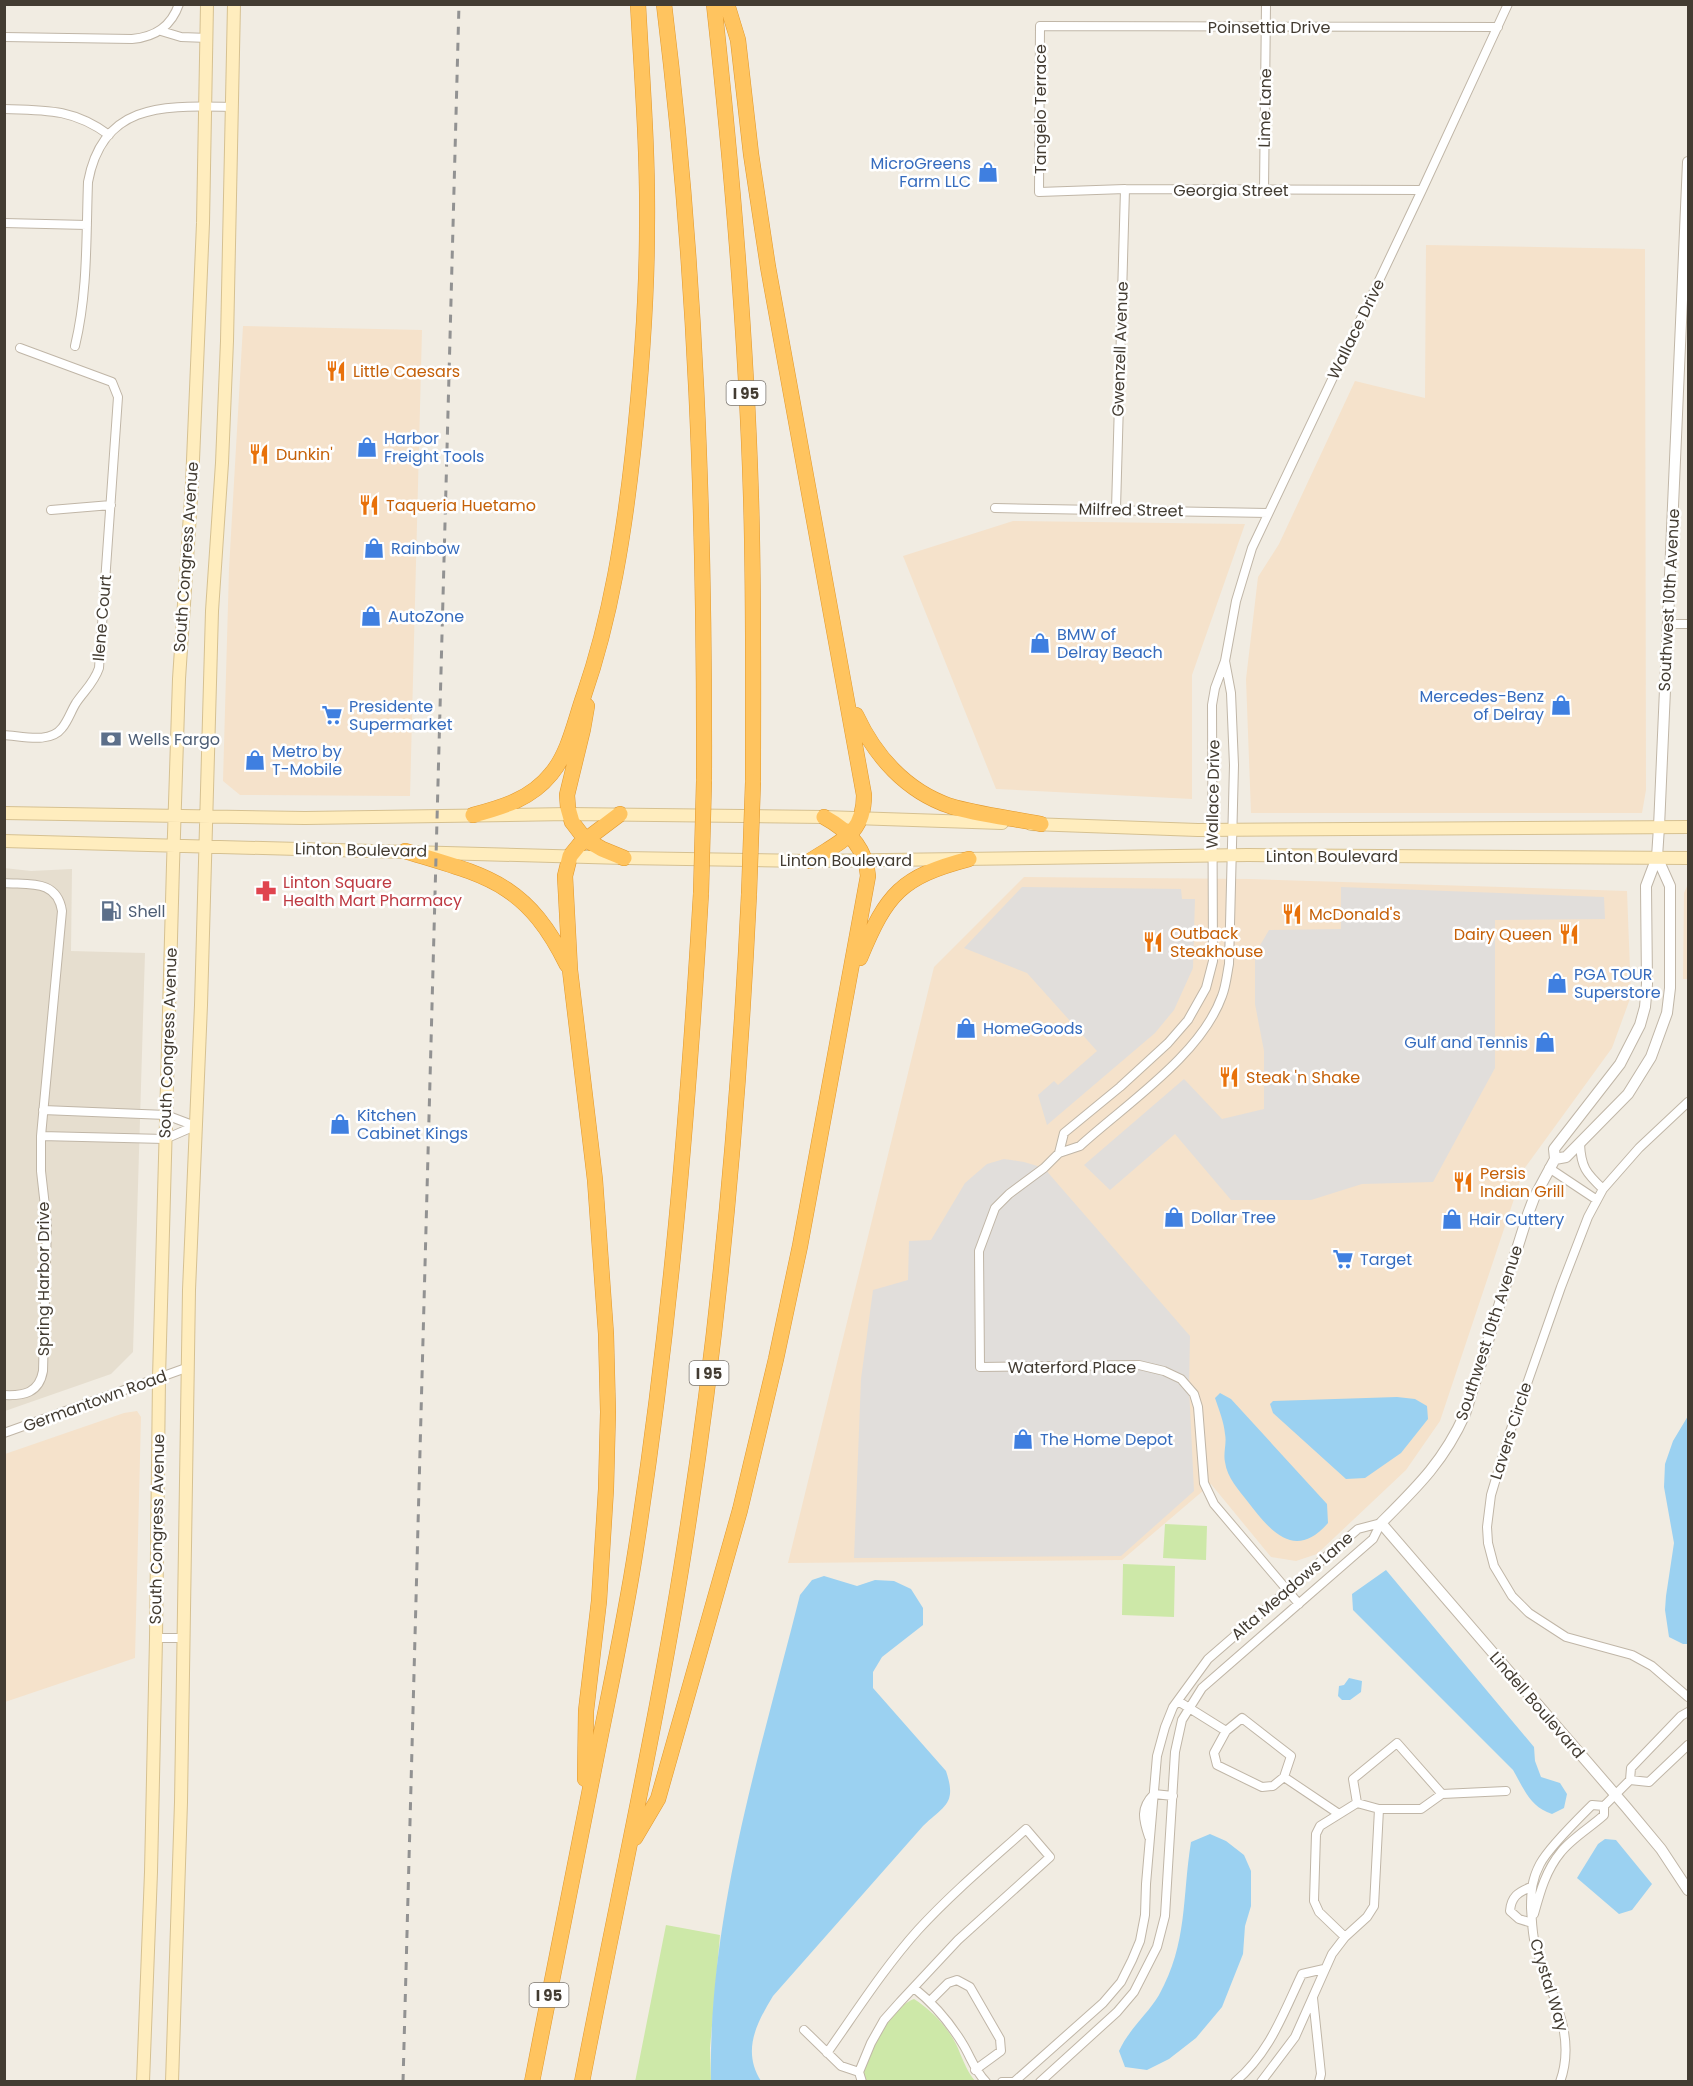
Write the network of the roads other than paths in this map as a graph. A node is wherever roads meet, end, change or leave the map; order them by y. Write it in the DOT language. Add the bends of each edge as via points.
graph roads {
  1 [pos="179,4"];
  2 [pos="207,4"];
  3 [pos="234,4"];
  4 [pos="638,4"];
  5 [pos="664,4"];
  6 [pos="714,4"];
  7 [pos="727,4"];
  8 [pos="1266,4"];
  9 [pos="1508,4"];
  10 [pos="1040,26"];
  11 [pos="1266,27"];
  12 [pos="1498,27"];
  13 [pos="161,31"];
  14 [pos="4,37"];
  15 [pos="208,38"];
  16 [pos="206,107"];
  17 [pos="233,107"];
  18 [pos="4,109"];
  19 [pos="109,135"];
  20 [pos="1689,162"];
  21 [pos="1125,189"];
  22 [pos="1264,190"];
  23 [pos="1422,190"];
  24 [pos="1039,192"];
  25 [pos="4,223"];
  26 [pos="87,225"];
  27 [pos="75,346"];
  28 [pos="20,348"];
  29 [pos="111,506"];
  30 [pos="995,508"];
  31 [pos="1116,509"];
  32 [pos="51,510"];
  33 [pos="1268,513"];
  34 [pos="1668,624"];
  35 [pos="1689,624"];
  36 [pos="1225,661"];
  37 [pos="592,670"];
  38 [pos="848,698"];
  39 [pos="4,735"];
  40 [pos="4,813"];
  41 [pos="569,813"];
  42 [pos="620,814"];
  43 [pos="473,815"];
  44 [pos="174,816"];
  45 [pos="206,817"];
  46 [pos="824,817"];
  47 [pos="862,819"];
  48 [pos="1041,824"];
  49 [pos="1659,827"];
  50 [pos="1689,827"];
  51 [pos="1212,829"];
  52 [pos="1232,829"];
  53 [pos="849,834"];
  54 [pos="585,839"];
  55 [pos="4,841"];
  56 [pos="173,847"];
  57 [pos="205,847"];
  58 [pos="405,851"];
  59 [pos="570,856"];
  60 [pos="1212,856"];
  61 [pos="1232,856"];
  62 [pos="1657,857"];
  63 [pos="624,858"];
  64 [pos="1689,858"];
  65 [pos="969,860"];
  66 [pos="810,861"];
  67 [pos="866,861"];
  68 [pos="4,883"];
  69 [pos="570,970"];
  70 [pos="848,985"];
  71 [pos="1689,1102"];
  72 [pos="43,1110"];
  73 [pos="166,1115"];
  74 [pos="195,1126"];
  75 [pos="40,1136"];
  76 [pos="165,1139"];
  77 [pos="1580,1144"];
  78 [pos="1059,1153"];
  79 [pos="1552,1163"];
  80 [pos="1603,1189"];
  81 [pos="1597,1200"];
  82 [pos="186,1368"];
  83 [pos="159,1378"];
  84 [pos="4,1395"];
  85 [pos="4,1433"];
  86 [pos="1381,1523"];
  87 [pos="1287,1591"];
  88 [pos="1299,1604"];
  89 [pos="156,1638"];
  90 [pos="182,1638"];
  91 [pos="1689,1698"];
  92 [pos="1178,1701"];
  93 [pos="1190,1707"];
  94 [pos="1689,1713"];
  95 [pos="1226,1731"];
  96 [pos="1689,1745"];
  97 [pos="1284,1777"];
  98 [pos="1630,1780"];
  99 [pos="1506,1791"];
  100 [pos="1154,1794"];
  101 [pos="1442,1794"];
  102 [pos="1616,1795"];
  103 [pos="1173,1796"];
  104 [pos="1357,1803"];
  105 [pos="1604,1806"];
  106 [pos="1379,1809"];
  107 [pos="1339,1814"];
  108 [pos="585,1815"];
  109 [pos="629,1848"];
  110 [pos="1531,1887"];
  111 [pos="1689,1890"];
  112 [pos="1532,1923"];
  113 [pos="1345,1937"];
  114 [pos="1324,1969"];
  115 [pos="915,1988"];
  116 [pos="1313,1995"];
  117 [pos="930,2001"];
  118 [pos="804,2030"];
  119 [pos="827,2053"];
  120 [pos="975,2070"];
  121 [pos="859,2072"];
  122 [pos="143,2082"];
  123 [pos="172,2082"];
  124 [pos="532,2082"];
  125 [pos="582,2082"];
  126 [pos="862,2082"];
  127 [pos="986,2082"];
  128 [pos="1002,2082"];
  129 [pos="1014,2082"];
  130 [pos="1040,2082"];
  131 [pos="1234,2082"];
  132 [pos="1261,2082"];
  133 [pos="1319,2082"];
  134 [pos="1560,2082"];
  1 -- 13 [label="street" via="172,20"];
  2 -- 15 [label="main road, South Congress Avenue"];
  3 -- 17 [label="main road, South Congress Avenue"];
  4 -- 37 [label="highway" via="647,194 642,351 627,508 606,620"];
  5 -- 108 [label="highway, I 95, bridge" via="686,215 697,379 704,578 701,893 687,1118 663,1352 632,1573"];
  6 -- 109 [label="highway, I 95, bridge" via="734,202 748,429 753,612 749,894 731,1179 705,1406 671,1632"];
  7 -- 38 [label="highway" via="738,40 768,267"];
  8 -- 11 [label="street, Lime Lane"];
  9 -- 12 [label="street, Wallace Drive"];
  10 -- 11 [label="street, Poinsettia Drive"];
  10 -- 24 [label="street, Tangelo Terrace"];
  11 -- 12 [label="street, Poinsettia Drive"];
  11 -- 22 [label="street, Lime Lane"];
  12 -- 23 [label="street, Wallace Drive"];
  13 -- 14 [label="street" via="132,39"];
  13 -- 15 [label="street"];
  15 -- 16 [label="main road, South Congress Avenue"];
  16 -- 17 [label="street"];
  16 -- 19 [label="street" via="148,110"];
  16 -- 44 [label="main road, South Congress Avenue" via="192,484"];
  17 -- 45 [label="main road, South Congress Avenue" via="223,452 212,611"];
  18 -- 19 [label="street" via="67,113"];
  19 -- 26 [label="street" via="90,172"];
  20 -- 34 [label="street, Southwest 10th Avenue"];
  21 -- 22 [label="street, Georgia Street"];
  21 -- 24 [label="street, Georgia Street"];
  21 -- 31 [label="street, Gwenzell Avenue"];
  22 -- 23 [label="street, Georgia Street"];
  23 -- 33 [label="street, Wallace Drive"];
  25 -- 26 [label="street"];
  26 -- 27 [label="street" via="85,291"];
  28 -- 29 [label="street, Ilene Court" via="112,382 118,397"];
  29 -- 32 [label="street"];
  29 -- 39 [label="street, Ilene Court" via="99,668 93,682 56,734"];
  30 -- 31 [label="street, Milfred Street"];
  31 -- 33 [label="street, Milfred Street"];
  33 -- 36 [label="street, Wallace Drive" via="1239,591"];
  34 -- 35 [label="street"];
  34 -- 49 [label="street, Southwest 10th Avenue"];
  36 -- 51 [label="street, Wallace Drive" via="1212,705"];
  36 -- 52 [label="street, Wallace Drive" via="1234,765"];
  37 -- 41 [label="highway" via="584,729 567,795"];
  37 -- 43 [label="highway" via="564,750 550,776 518,800"];
  38 -- 47 [label="highway" via="863,786"];
  38 -- 48 [label="highway" via="880,758 924,794 960,809"];
  40 -- 44 [label="main road, Linton Boulevard"];
  41 -- 42 [label="main road, Linton Boulevard"];
  41 -- 43 [label="main road, Linton Boulevard"];
  41 -- 54 [label="highway"];
  42 -- 46 [label="main road, Linton Boulevard"];
  42 -- 54 [label="highway"];
  43 -- 45 [label="main road, Linton Boulevard"];
  44 -- 45 [label="main road, Linton Boulevard"];
  44 -- 56 [label="main road, South Congress Avenue"];
  45 -- 57 [label="main road, South Congress Avenue"];
  46 -- 47 [label="main road, Linton Boulevard"];
  46 -- 53 [label="highway"];
  47 -- 48 [label="main road, Linton Boulevard"];
  47 -- 53 [label="highway"];
  48 -- 51 [label="main road, Linton Boulevard"];
  49 -- 50 [label="main road, Linton Boulevard"];
  49 -- 52 [label="main road, Linton Boulevard"];
  49 -- 62 [label="street, Southwest 10th Avenue"];
  51 -- 52 [label="main road, Linton Boulevard"];
  51 -- 60 [label="street, Wallace Drive"];
  52 -- 61 [label="street, Wallace Drive"];
  53 -- 66 [label="highway"];
  53 -- 67 [label="highway"];
  54 -- 59 [label="highway"];
  54 -- 63 [label="highway"];
  55 -- 56 [label="main road, Linton Boulevard"];
  56 -- 57 [label="main road, Linton Boulevard"];
  56 -- 73 [label="main road, South Congress Avenue"];
  57 -- 58 [label="main road, Linton Boulevard"];
  57 -- 74 [label="main road, South Congress Avenue"];
  58 -- 59 [label="main road, Linton Boulevard"];
  58 -- 69 [label="highway" via="477,873 518,897 548,929"];
  59 -- 63 [label="main road, Linton Boulevard"];
  59 -- 69 [label="highway" via="565,876"];
  60 -- 61 [label="main road, Linton Boulevard"];
  60 -- 65 [label="main road, Linton Boulevard"];
  60 -- 78 [label="street, Waterford Place" via="1213,961 1202,996 1188,1020 1168,1042 1064,1133"];
  61 -- 62 [label="main road, Linton Boulevard"];
  61 -- 78 [label="street, Waterford Place" via="1229,964 1223,994 1206,1028 1184,1054 1080,1146"];
  62 -- 64 [label="main road, Linton Boulevard"];
  62 -- 77 [label="street, Southwest 10th Avenue" via="1670,886 1667,1013 1651,1057 1628,1094"];
  62 -- 79 [label="street, Southwest 10th Avenue" via="1646,886 1647,984 1640,1025 1620,1065 1554,1149"];
  63 -- 66 [label="main road, Linton Boulevard"];
  65 -- 67 [label="main road, Linton Boulevard"];
  65 -- 70 [label="highway" via="924,873 899,890 874,925"];
  66 -- 67 [label="main road, Linton Boulevard"];
  67 -- 70 [label="highway" via="868,876"];
  68 -- 72 [label="street, Spring Harbor Drive" via="45,886 60,903 61,931"];
  69 -- 108 [label="highway" via="595,1180 608,1412 602,1565 586,1711"];
  70 -- 109 [label="highway" via="792,1283 747,1482 658,1799"];
  71 -- 80 [label="street, Lavers Circle" via="1646,1140"];
  72 -- 73 [label="street"];
  72 -- 75 [label="street, Spring Harbor Drive"];
  73 -- 74 [label="street"];
  73 -- 76 [label="main road, South Congress Avenue"];
  74 -- 76 [label="street"];
  74 -- 82 [label="main road, South Congress Avenue"];
  75 -- 76 [label="street"];
  75 -- 84 [label="street, Spring Harbor Drive" via="47,1224 42,1379 25,1395"];
  76 -- 83 [label="main road, South Congress Avenue"];
  77 -- 79 [label="street, Southwest 10th Avenue"];
  77 -- 80 [label="street" via="1581,1160 1588,1175"];
  78 -- 87 [label="street, Waterford Place" via="995,1208 986,1229 979,1251 980,1367 1139,1365 1181,1379 1194,1394 1198,1407 1204,1483 1214,1504"];
  79 -- 81 [label="street"];
  79 -- 86 [label="street, Southwest 10th Avenue" via="1528,1214 1455,1437 1434,1468"];
  80 -- 81 [label="street, Lavers Circle"];
  81 -- 91 [label="street, Lavers Circle" via="1561,1287 1510,1432 1491,1495 1488,1543 1494,1566 1529,1613 1566,1637 1632,1655 1652,1666"];
  82 -- 83 [label="street, Germantown Road"];
  82 -- 90 [label="main road, South Congress Avenue"];
  83 -- 85 [label="street, Germantown Road"];
  83 -- 89 [label="main road, South Congress Avenue"];
  86 -- 87 [label="street, Alta Meadows Lane" via="1358,1529"];
  86 -- 88 [label="street, Alta Meadows Lane" via="1373,1539"];
  86 -- 102 [label="street, Lindell Boulevard"];
  87 -- 88 [label="street, Waterford Place"];
  87 -- 92 [label="street, Alta Meadows Lane" via="1208,1659"];
  88 -- 93 [label="street, Alta Meadows Lane" via="1202,1688"];
  89 -- 90 [label="street"];
  89 -- 122 [label="main road, South Congress Avenue"];
  90 -- 123 [label="main road, South Congress Avenue"];
  92 -- 93 [label="street"];
  92 -- 100 [label="street, Alta Meadows Lane" via="1157,1756"];
  93 -- 95 [label="street"];
  93 -- 103 [label="street, Alta Meadows Lane" via="1182,1720 1175,1752"];
  94 -- 98 [label="street, Crystal Way" via="1681,1716 1631,1768"];
  95 -- 97 [label="street" via="1242,1719 1292,1756"];
  95 -- 97 [label="street" via="1214,1753 1217,1765 1262,1787 1272,1786"];
  96 -- 98 [label="street" via="1648,1782"];
  97 -- 107 [label="street"];
  98 -- 102 [label="street, Crystal Way"];
  99 -- 101 [label="street"];
  100 -- 103 [label="street"];
  100 -- 129 [label="street" via="1145,1803 1144,1813 1150,1841 1145,1915 1140,1941 1121,1982 1103,2003"];
  101 -- 104 [label="street" via="1397,1743 1353,1779"];
  101 -- 106 [label="street" via="1421,1809"];
  102 -- 105 [label="street, Crystal Way"];
  102 -- 111 [label="street, Lindell Boulevard"];
  103 -- 130 [label="street, Alta Meadows Lane" via="1165,1916 1146,1971 1117,2012"];
  104 -- 106 [label="street"];
  104 -- 107 [label="street"];
  105 -- 110 [label="street, Crystal Way" via="1592,1805 1579,1819 1541,1862"];
  105 -- 112 [label="street, Crystal Way" via="1604,1815 1562,1851 1551,1866"];
  106 -- 113 [label="street" via="1374,1906"];
  107 -- 113 [label="street" via="1320,1826 1316,1834 1314,1901 1319,1912"];
  108 -- 124 [label="highway, I 95"];
  109 -- 125 [label="highway, I 95"];
  110 -- 112 [label="street, Crystal Way"];
  110 -- 112 [label="street, Crystal Way" via="1518,1892 1510,1911"];
  112 -- 134 [label="street, Crystal Way" via="1565,2031 1565,2064"];
  113 -- 114 [label="street"];
  114 -- 116 [label="street"];
  114 -- 131 [label="street" via="1302,1974 1270,2042"];
  115 -- 117 [label="street"];
  115 -- 119 [label="street" via="958,1940 1050,1857 1026,1829 918,1930"];
  115 -- 121 [label="street" via="884,2020"];
  116 -- 132 [label="street" via="1295,2037"];
  116 -- 133 [label="street"];
  117 -- 120 [label="street" via="959,2038"];
  117 -- 120 [label="street" via="948,1983 957,1980 970,1987 1000,2039 1001,2052"];
  118 -- 119 [label="street"];
  119 -- 121 [label="street" via="841,2066"];
  120 -- 127 [label="street"];
  121 -- 126 [label="street"];
  128 -- 129 [label="street"];
}
